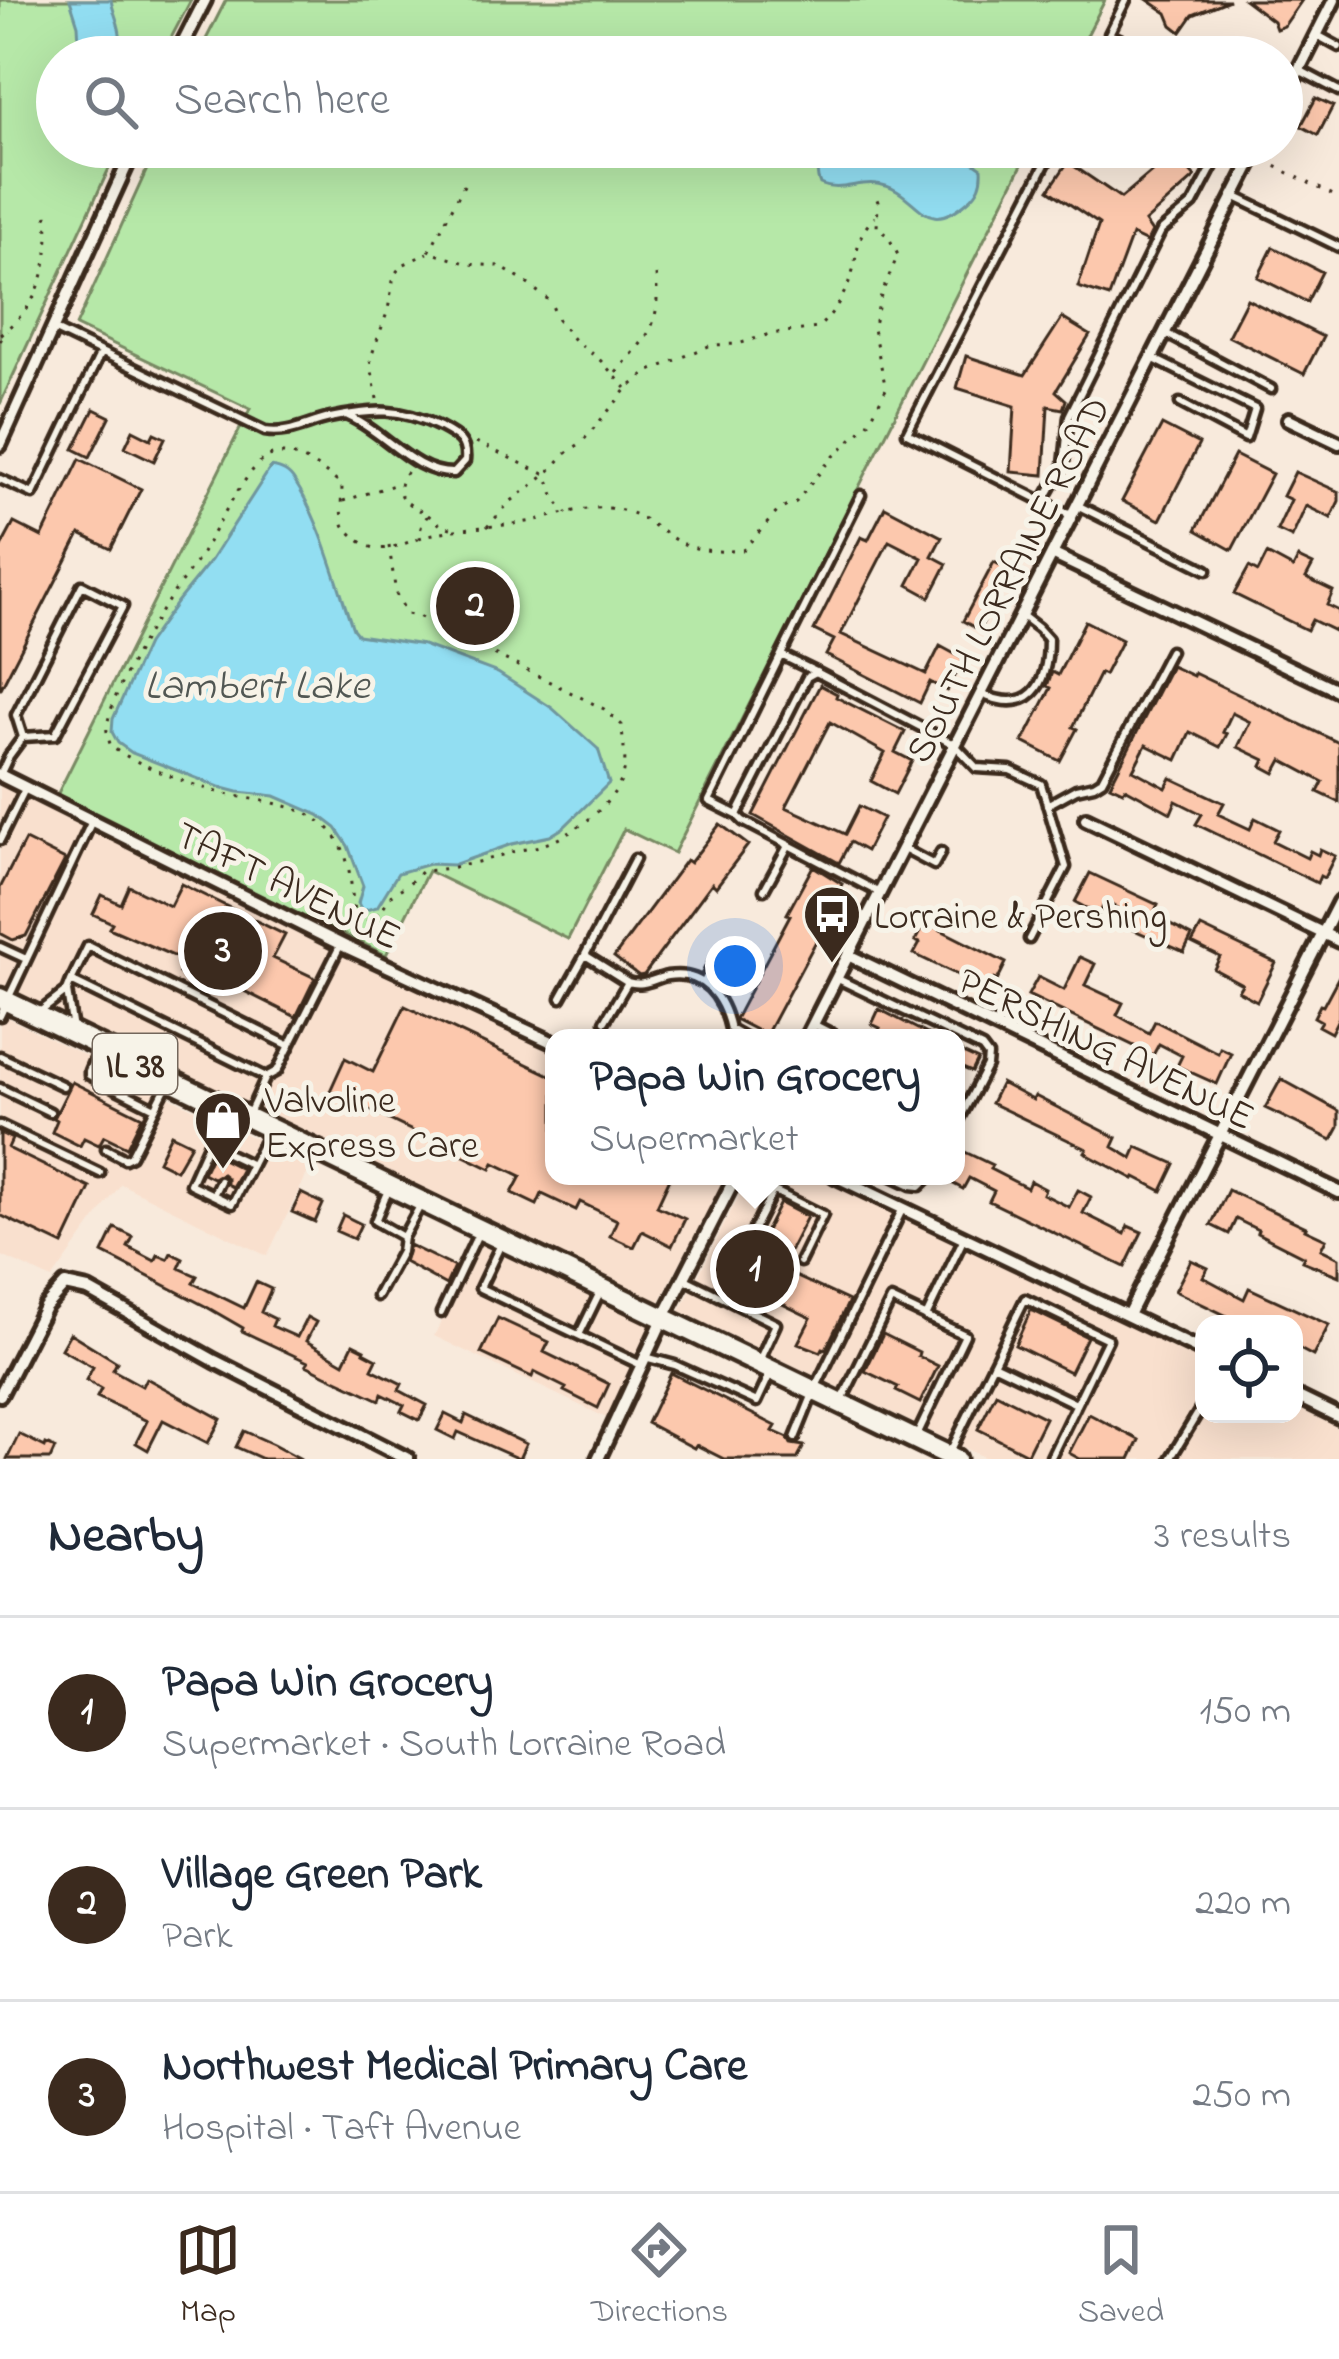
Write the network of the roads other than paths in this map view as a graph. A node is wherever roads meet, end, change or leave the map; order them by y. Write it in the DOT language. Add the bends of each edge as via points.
graph roads {
  1 [pos="205,0"];
  2 [pos="1126,0"];
  3 [pos="1334,0"];
  4 [pos="1316,35"];
  5 [pos="187,36"];
  6 [pos="1113,36"];
  7 [pos="1339,47"];
  8 [pos="1303,62"];
  9 [pos="1303,72"];
  10 [pos="1339,91"];
  11 [pos="125,168"];
  12 [pos="1043,168"];
  13 [pos="1211,168"];
  14 [pos="1254,168"];
  15 [pos="1234,196"];
  16 [pos="1339,247"];
  17 [pos="53,328"];
  18 [pos="1165,333"];
  19 [pos="101,352"];
  20 [pos="1152,358"];
  21 [pos="1271,389"];
  22 [pos="1180,403"];
  23 [pos="348,416"];
  24 [pos="1289,419"];
  25 [pos="1339,442"];
  26 [pos="0,445"];
  27 [pos="0,479"];
  28 [pos="861,496"];
  29 [pos="1043,502"];
  30 [pos="1074,511"];
  31 [pos="1052,554"];
  32 [pos="1207,570"];
  33 [pos="1021,615"];
  34 [pos="1169,651"];
  35 [pos="781,655"];
  36 [pos="816,672"];
  37 [pos="1339,692"];
  38 [pos="981,694"];
  39 [pos="23,737"];
  40 [pos="955,745"];
  41 [pos="0,775"];
  42 [pos="26,788"];
  43 [pos="1047,805"];
  44 [pos="737,815"];
  45 [pos="1086,819"];
  46 [pos="92,821"];
  47 [pos="3,827"];
  48 [pos="0,840"];
  49 [pos="788,845"];
  50 [pos="902,848"];
  51 [pos="941,852"];
  52 [pos="635,859"];
  53 [pos="764,890"];
  54 [pos="880,893"];
  55 [pos="1339,902"];
  56 [pos="1323,934"];
  57 [pos="1029,940"];
  58 [pos="1339,941"];
  59 [pos="340,944"];
  60 [pos="0,947"];
  61 [pos="718,954"];
  62 [pos="585,955"];
  63 [pos="848,955"];
  64 [pos="26,959"];
  65 [pos="836,978"];
  66 [pos="70,981"];
  67 [pos="628,982"];
  68 [pos="704,982"];
  69 [pos="67,991"];
  70 [pos="561,998"];
  71 [pos="2,1005"];
  72 [pos="35,1015"];
  73 [pos="605,1021"];
  74 [pos="813,1024"];
  75 [pos="730,1029"];
  76 [pos="810,1029"];
  77 [pos="823,1029"];
  78 [pos="942,1029"];
  79 [pos="74,1034"];
  80 [pos="545,1039"];
  81 [pos="965,1040"];
  82 [pos="290,1046"];
  83 [pos="100,1047"];
  84 [pos="0,1056"];
  85 [pos="266,1077"];
  86 [pos="169,1080"];
  87 [pos="63,1086"];
  88 [pos="0,1088"];
  89 [pos="155,1108"];
  90 [pos="965,1109"];
  91 [pos="50,1112"];
  92 [pos="248,1118"];
  93 [pos="0,1125"];
  94 [pos="271,1129"];
  95 [pos="1220,1135"];
  96 [pos="106,1149"];
  97 [pos="252,1165"];
  98 [pos="100,1173"];
  99 [pos="220,1181"];
  100 [pos="735,1185"];
  101 [pos="760,1185"];
  102 [pos="855,1185"];
  103 [pos="389,1186"];
  104 [pos="773,1191"];
  105 [pos="1339,1192"];
  106 [pos="213,1195"];
  107 [pos="422,1202"];
  108 [pos="903,1208"];
  109 [pos="480,1230"];
  110 [pos="403,1237"];
  111 [pos="964,1237"];
  112 [pos="502,1241"];
  113 [pos="747,1243"];
  114 [pos="800,1262"];
  115 [pos="685,1278"];
  116 [pos="602,1289"];
  117 [pos="377,1295"];
  118 [pos="441,1313"];
  119 [pos="1129,1316"];
  120 [pos="926,1317"];
  121 [pos="663,1319"];
  122 [pos="579,1335"];
  123 [pos="1195,1348"];
  124 [pos="644,1361"];
  125 [pos="993,1364"];
  126 [pos="765,1368"];
  127 [pos="814,1391"];
  128 [pos="0,1394"];
  129 [pos="1303,1399"];
  130 [pos="840,1404"];
  131 [pos="1076,1404"];
  132 [pos="1339,1417"];
  133 [pos="1195,1418"];
  134 [pos="795,1438"];
  135 [pos="915,1440"];
  136 [pos="952,1457"];
  137 [pos="408,1459"];
  138 [pos="598,1459"];
  139 [pos="1049,1459"];
  140 [pos="1170,1459"];
  1 -- 5 [label="street"];
  2 -- 6 [label="lane"];
  3 -- 4 [label="street"];
  4 -- 7 [label="lane"];
  4 -- 8 [label="street"];
  9 -- 10 [label="lane"];
  11 -- 17 [label="street"];
  12 -- 29 [label="lane" via="907,433"];
  13 -- 29 [label="lane" via="1193,204 1161,231 1069,416 1064,465"];
  14 -- 15 [label="street, SOUTH LORRAINE ROAD"];
  15 -- 16 [label="lane"];
  15 -- 18 [label="street, SOUTH LORRAINE ROAD"];
  17 -- 19 [label="lane"];
  17 -- 26 [label="street"];
  18 -- 20 [label="street, SOUTH LORRAINE ROAD"];
  18 -- 21 [label="lane"];
  19 -- 23 [label="lane" via="265,431"];
  19 -- 27 [label="lane" via="33,494"];
  20 -- 22 [label="lane" via="1255,410 1246,438"];
  20 -- 30 [label="street, SOUTH LORRAINE ROAD"];
  23 -- 23 [label="lane" via="436,471 454,473 465,461 458,437 424,419 382,411"];
  24 -- 25 [label="street"];
  28 -- 35 [label="lane"];
  29 -- 30 [label="lane"];
  30 -- 31 [label="street, SOUTH LORRAINE ROAD"];
  30 -- 32 [label="lane"];
  31 -- 33 [label="street, SOUTH LORRAINE ROAD"];
  31 -- 37 [label="street"];
  33 -- 38 [label="street, SOUTH LORRAINE ROAD"];
  33 -- 38 [label="lane" via="1048,639 1036,688 1012,704"];
  34 -- 43 [label="lane" via="1102,780"];
  35 -- 36 [label="lane"];
  35 -- 44 [label="lane" via="709,801"];
  36 -- 40 [label="lane"];
  36 -- 44 [label="lane"];
  38 -- 40 [label="street, SOUTH LORRAINE ROAD"];
  39 -- 39 [label="lane" via="55,735 123,606 82,585 16,715"];
  39 -- 41 [label="lane"];
  40 -- 43 [label="lane" via="977,768 1010,770 1041,784"];
  40 -- 50 [label="street, SOUTH LORRAINE ROAD"];
  41 -- 42 [label="street, TAFT AVENUE"];
  42 -- 46 [label="street, TAFT AVENUE"];
  42 -- 47 [label="lane"];
  43 -- 57 [label="lane" via="1066,867"];
  44 -- 49 [label="lane"];
  45 -- 56 [label="street"];
  46 -- 59 [label="street, TAFT AVENUE"];
  46 -- 64 [label="lane"];
  47 -- 48 [label="lane"];
  49 -- 53 [label="lane"];
  49 -- 54 [label="lane"];
  50 -- 51 [label="lane" via="934,865"];
  50 -- 54 [label="street, SOUTH LORRAINE ROAD"];
  52 -- 62 [label="lane"];
  54 -- 63 [label="street, SOUTH LORRAINE ROAD"];
  55 -- 56 [label="street"];
  56 -- 58 [label="street"];
  56 -- 95 [label="street"];
  59 -- 80 [label="street, TAFT AVENUE"];
  59 -- 82 [label="lane"];
  60 -- 64 [label="lane"];
  61 -- 68 [label="lane"];
  62 -- 67 [label="lane"];
  62 -- 70 [label="lane"];
  63 -- 65 [label="street, SOUTH LORRAINE ROAD"];
  63 -- 95 [label="street, PERSHING AVENUE"];
  64 -- 71 [label="lane"];
  65 -- 74 [label="street, SOUTH LORRAINE ROAD"];
  65 -- 78 [label="lane"];
  66 -- 69 [label="lane"];
  66 -- 82 [label="lane" via="88,946"];
  66 -- 85 [label="lane"];
  67 -- 68 [label="lane" via="673,975"];
  67 -- 73 [label="lane"];
  68 -- 75 [label="lane"];
  69 -- 72 [label="lane"];
  69 -- 79 [label="lane"];
  71 -- 72 [label="main road, IL 38"];
  72 -- 79 [label="main road, IL 38"];
  74 -- 76 [label="street, SOUTH LORRAINE ROAD"];
  74 -- 77 [label="lane"];
  79 -- 83 [label="main road, IL 38"];
  81 -- 90 [label="lane" via="988,1056"];
  82 -- 85 [label="lane"];
  83 -- 86 [label="main road, IL 38"];
  83 -- 89 [label="lane" via="89,1075"];
  84 -- 87 [label="lane"];
  85 -- 92 [label="lane"];
  86 -- 89 [label="lane"];
  86 -- 92 [label="main road, IL 38"];
  88 -- 91 [label="lane"];
  89 -- 96 [label="lane" via="130,1156"];
  92 -- 94 [label="main road, IL 38"];
  93 -- 98 [label="lane"];
  94 -- 97 [label="lane"];
  94 -- 103 [label="main road, IL 38"];
  95 -- 105 [label="street, PERSHING AVENUE"];
  95 -- 119 [label="street"];
  97 -- 106 [label="lane" via="232,1204"];
  97 -- 106 [label="lane" via="208,1144 190,1184"];
  99 -- 106 [label="lane"];
  100 -- 115 [label="street"];
  101 -- 104 [label="lane"];
  102 -- 108 [label="street"];
  103 -- 107 [label="main road, IL 38"];
  103 -- 110 [label="lane" via="376,1221"];
  104 -- 113 [label="lane"];
  104 -- 114 [label="lane" via="823,1215"];
  107 -- 109 [label="main road, IL 38"];
  107 -- 110 [label="lane"];
  108 -- 111 [label="street"];
  108 -- 127 [label="lane"];
  109 -- 112 [label="main road, IL 38"];
  109 -- 118 [label="lane"];
  110 -- 117 [label="lane"];
  111 -- 119 [label="street"];
  111 -- 120 [label="lane"];
  112 -- 116 [label="main road, IL 38"];
  112 -- 122 [label="lane" via="480,1288"];
  115 -- 121 [label="street"];
  115 -- 126 [label="lane" via="776,1324"];
  116 -- 121 [label="main road, IL 38"];
  116 -- 122 [label="lane"];
  119 -- 123 [label="street"];
  120 -- 130 [label="lane" via="891,1300"];
  120 -- 135 [label="lane" via="965,1335"];
  121 -- 124 [label="street"];
  121 -- 126 [label="main road, IL 38"];
  122 -- 124 [label="lane"];
  124 -- 126 [label="lane" via="675,1365 758,1402"];
  124 -- 138 [label="street"];
  125 -- 131 [label="lane"];
  125 -- 131 [label="lane" via="1025,1299 1046,1309 1108,1339"];
  125 -- 136 [label="lane"];
  126 -- 127 [label="main road, IL 38"];
  127 -- 130 [label="main road, IL 38"];
  127 -- 134 [label="lane"];
  128 -- 137 [label="street" via="45,1307 65,1286 88,1290"];
  129 -- 132 [label="street"];
  130 -- 135 [label="main road, IL 38"];
  131 -- 139 [label="lane"];
  133 -- 140 [label="lane"];
  135 -- 136 [label="main road, IL 38"];
}
